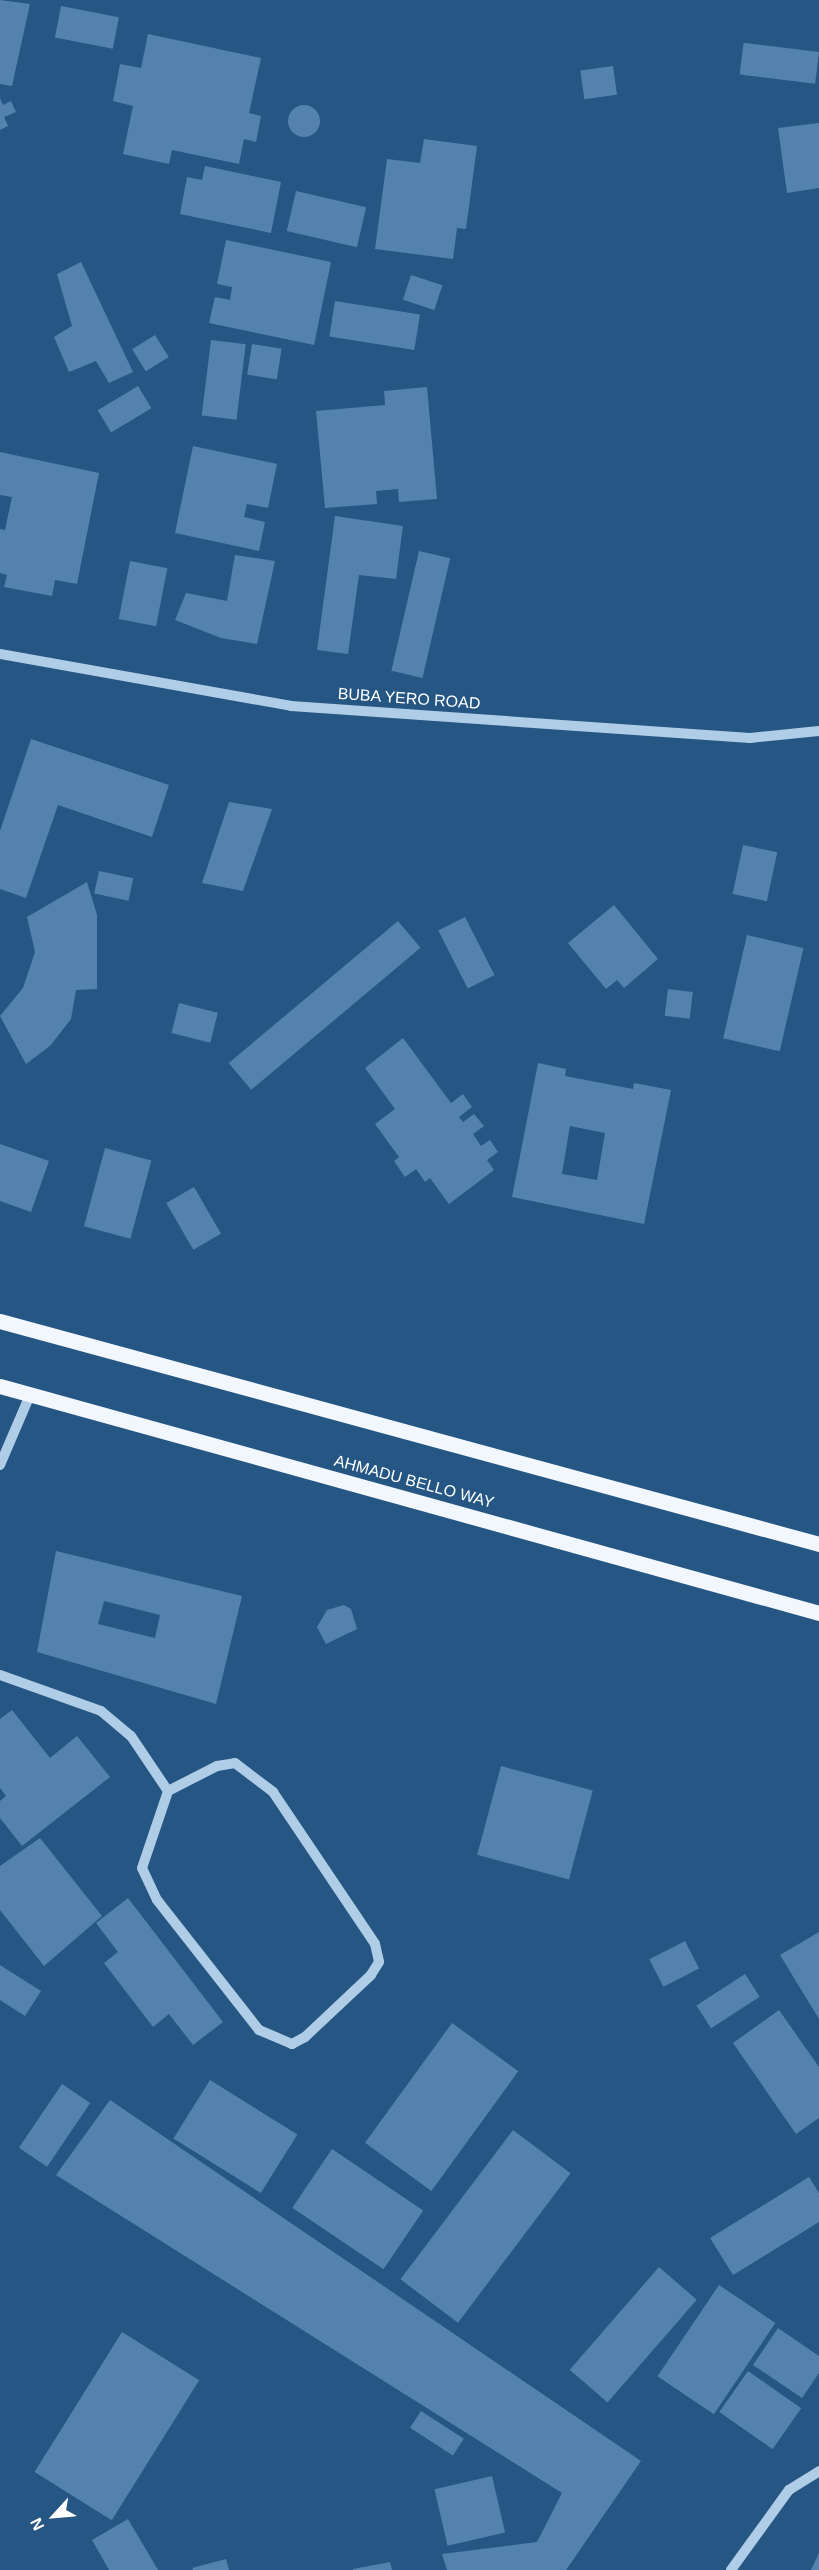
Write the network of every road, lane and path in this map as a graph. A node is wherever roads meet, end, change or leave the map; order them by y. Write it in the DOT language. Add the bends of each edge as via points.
graph roads {
  1 [pos="0,654"];
  2 [pos="819,731"];
  3 [pos="0,1321"];
  4 [pos="0,1386"];
  5 [pos="30,1395"];
  6 [pos="0,1465"];
  7 [pos="819,1544"];
  8 [pos="819,1613"];
  9 [pos="0,1675"];
  10 [pos="168,1791"];
  11 [pos="819,2471"];
  12 [pos="731,2570"];
  1 -- 2 [label="street, BUBA YERO ROAD" via="291,706 750,738"];
  3 -- 7 [label="main road"];
  4 -- 5 [label="main road, AHMADU BELLO WAY"];
  5 -- 6 [label="street"];
  5 -- 8 [label="main road, AHMADU BELLO WAY"];
  9 -- 10 [label="street" via="101,1711 131,1736"];
  10 -- 10 [label="street" via="142,1862 157,1900 259,2030 292,2044 305,2037 371,1975 379,1962 375,1944 273,1792 255,1775 235,1763 217,1766"];
  11 -- 12 [label="street" via="789,2490"];
}
